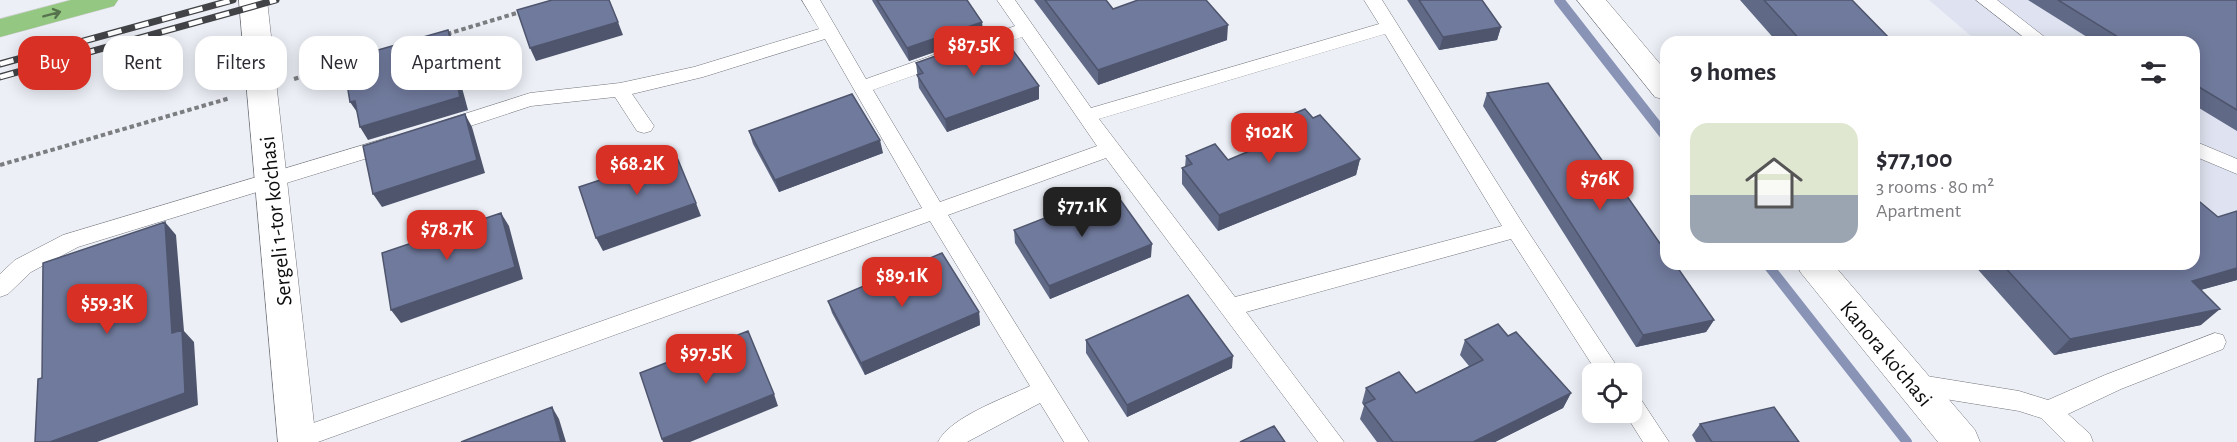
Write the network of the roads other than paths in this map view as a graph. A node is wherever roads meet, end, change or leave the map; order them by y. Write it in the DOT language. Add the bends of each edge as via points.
graph roads {
  1 [pos="104,0"];
  2 [pos="253,0"];
  3 [pos="811,0"];
  4 [pos="1006,0"];
  5 [pos="1373,0"];
  6 [pos="1591,0"];
  7 [pos="1985,0"];
  8 [pos="1390,27"];
  9 [pos="0,28"];
  10 [pos="1026,29"];
  11 [pos="828,32"];
  12 [pos="2034,36"];
  13 [pos="1660,83"];
  14 [pos="862,87"];
  15 [pos="620,90"];
  16 [pos="1086,116"];
  17 [pos="644,126"];
  18 [pos="429,132"];
  19 [pos="406,139"];
  20 [pos="1110,150"];
  21 [pos="2200,151"];
  22 [pos="2237,167"];
  23 [pos="271,181"];
  24 [pos="935,212"];
  25 [pos="1516,230"];
  26 [pos="1818,270"];
  27 [pos="0,288"];
  28 [pos="1230,307"];
  29 [pos="2215,342"];
  30 [pos="1604,363"];
  31 [pos="1914,384"];
  32 [pos="1045,389"];
  33 [pos="2049,411"];
  34 [pos="1642,420"];
  35 [pos="297,441"];
  36 [pos="950,442"];
  37 [pos="1077,442"];
  38 [pos="1332,442"];
  39 [pos="1657,442"];
  40 [pos="1961,442"];
  41 [pos="2081,442"];
  9 -- 1 [label="main road, one-way"];
  2 -- 23 [label="street, Sergeli 1-tor ko'chasi"];
  3 -- 11 [label="lane"];
  4 -- 10 [label="lane"];
  5 -- 8 [label="lane"];
  6 -- 13 [label="street"];
  7 -- 12 [label="lane"];
  8 -- 16 [label="lane"];
  8 -- 25 [label="lane"];
  10 -- 14 [label="lane"];
  10 -- 16 [label="lane"];
  11 -- 14 [label="lane"];
  11 -- 15 [label="lane" via="696,73"];
  14 -- 24 [label="lane"];
  15 -- 17 [label="lane"];
  15 -- 18 [label="lane" via="530,100"];
  16 -- 20 [label="lane"];
  19 -- 23 [label="lane"];
  20 -- 24 [label="lane"];
  20 -- 28 [label="lane"];
  21 -- 22 [label="lane"];
  23 -- 27 [label="lane" via="71,241 23,266"];
  23 -- 35 [label="street, Sergeli 1-tor ko'chasi"];
  24 -- 32 [label="lane"];
  24 -- 35 [label="lane"];
  25 -- 28 [label="lane"];
  25 -- 30 [label="lane"];
  26 -- 31 [label="street, Kanora ko'chasi"];
  28 -- 38 [label="lane"];
  29 -- 33 [label="lane"];
  31 -- 33 [label="lane" via="2019,401"];
  31 -- 40 [label="street, Kanora ko'chasi"];
  32 -- 36 [label="lane" via="964,430"];
  32 -- 37 [label="lane"];
  33 -- 41 [label="lane"];
  34 -- 39 [label="lane"];
}
